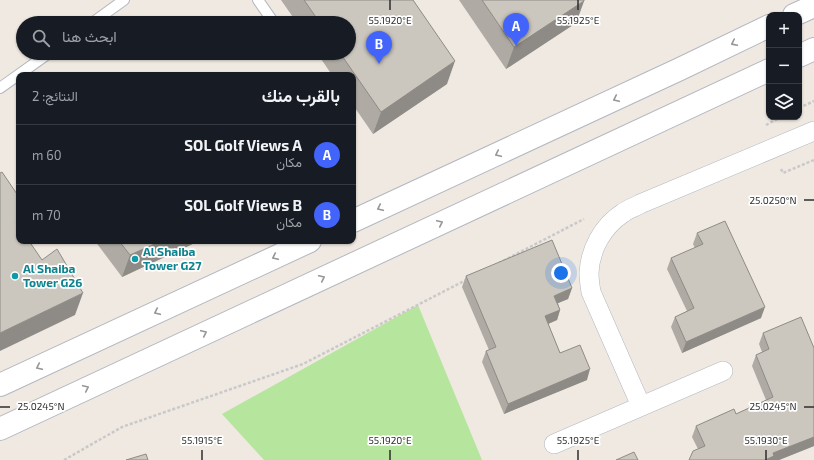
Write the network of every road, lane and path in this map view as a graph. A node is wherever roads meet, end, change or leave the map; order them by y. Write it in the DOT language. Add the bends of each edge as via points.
graph roads {
  1 [pos="124,0"];
  2 [pos="258,0"];
  3 [pos="814,6"];
  4 [pos="801,12"];
  5 [pos="102,16"];
  6 [pos="269,16"];
  7 [pos="766,27"];
  8 [pos="814,49"];
  9 [pos="802,55"];
  10 [pos="39,60"];
  11 [pos="766,71"];
  12 [pos="22,72"];
  13 [pos="16,77"];
  14 [pos="0,88"];
  15 [pos="814,102"];
  16 [pos="802,107"];
  17 [pos="775,120"];
  18 [pos="760,128"];
  19 [pos="814,131"];
  20 [pos="584,219"];
  21 [pos="356,220"];
  22 [pos="304,244"];
  23 [pos="493,266"];
  24 [pos="472,277"];
  25 [pos="723,371"];
  26 [pos="0,386"];
  27 [pos="641,406"];
  28 [pos="0,429"];
  29 [pos="554,444"];
  30 [pos="64,460"];
  1 -- 5 [label="lane"];
  2 -- 6 [label="lane"];
  3 -- 4 [label="street"];
  7 -- 21 [label="street, one-way"];
  8 -- 9 [label="street"];
  10 -- 12 [label="lane"];
  28 -- 11 [label="street, one-way"];
  13 -- 14 [label="lane"];
  15 -- 16 [label="path"];
  17 -- 18 [label="path"];
  19 -- 27 [label="street" via="640,204 610,224 599,239 592,256 589,274 591,292"];
  20 -- 23 [label="path"];
  22 -- 26 [label="street, one-way"];
  24 -- 30 [label="path" via="303,364 122,427"];
  25 -- 27 [label="street"];
  27 -- 29 [label="street"];
}
